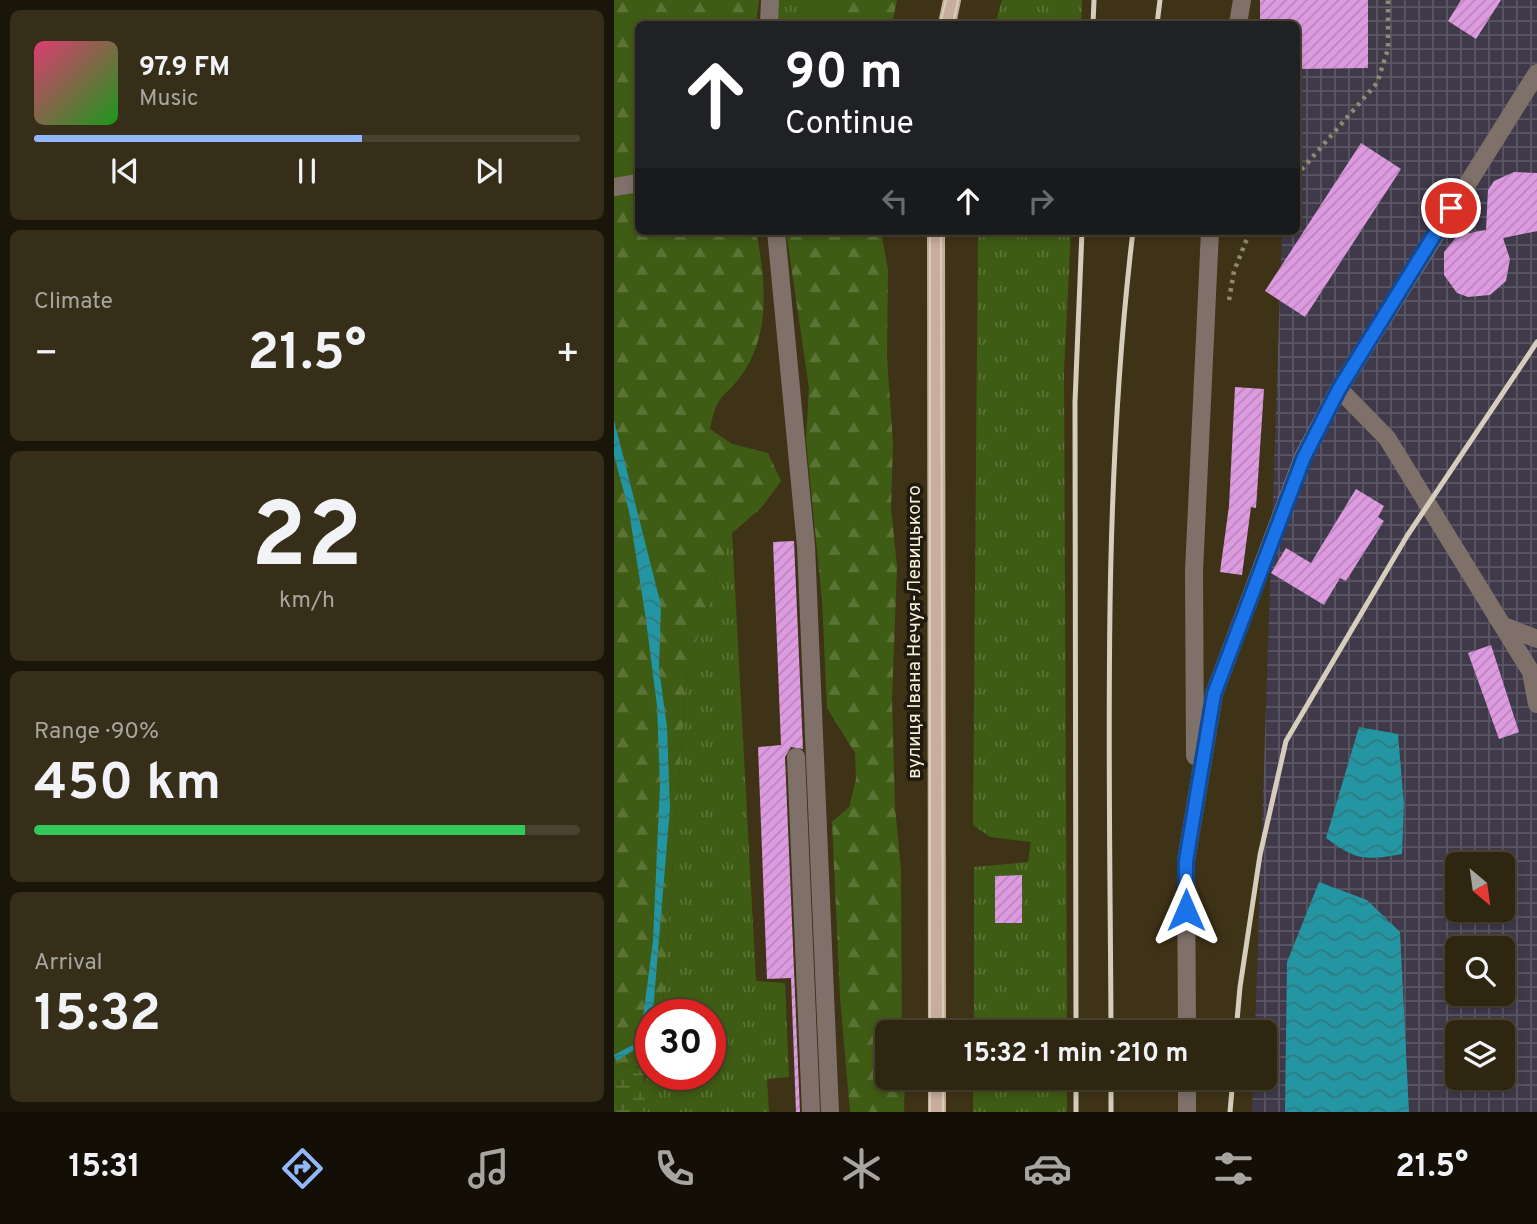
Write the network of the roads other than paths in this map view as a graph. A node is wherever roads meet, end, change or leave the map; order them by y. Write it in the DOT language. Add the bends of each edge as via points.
graph roads {
  1 [pos="770,0"];
  2 [pos="952,0"];
  3 [pos="1242,0"];
  4 [pos="769,21"];
  5 [pos="948,21"];
  6 [pos="1238,21"];
  7 [pos="1537,73"];
  8 [pos="635,184"];
  9 [pos="614,187"];
  10 [pos="776,235"];
  11 [pos="936,235"];
  12 [pos="1210,235"];
  13 [pos="1339,389"];
  14 [pos="1504,626"];
  15 [pos="1537,639"];
  16 [pos="1537,704"];
  17 [pos="796,757"];
  18 [pos="1196,788"];
  19 [pos="937,1020"];
  20 [pos="1187,1020"];
  21 [pos="937,1090"];
  22 [pos="1187,1090"];
  23 [pos="811,1112"];
  24 [pos="830,1112"];
  25 [pos="937,1112"];
  26 [pos="1187,1112"];
  1 -- 4 [label="street"];
  2 -- 5 [label="main road"];
  3 -- 6 [label="street"];
  7 -- 13 [label="street"];
  8 -- 9 [label="street"];
  10 -- 24 [label="street" via="806,546"];
  11 -- 19 [label="main road, вулиця Івана Нечуя-Левицького"];
  12 -- 18 [label="street" via="1194,571"];
  13 -- 14 [label="street" via="1387,438"];
  13 -- 18 [label="street" via="1304,457 1214,694"];
  14 -- 15 [label="street"];
  14 -- 16 [label="street" via="1531,672"];
  17 -- 23 [label="street"];
  18 -- 20 [label="street" via="1186,861"];
  21 -- 25 [label="main road"];
  22 -- 26 [label="street"];
}
